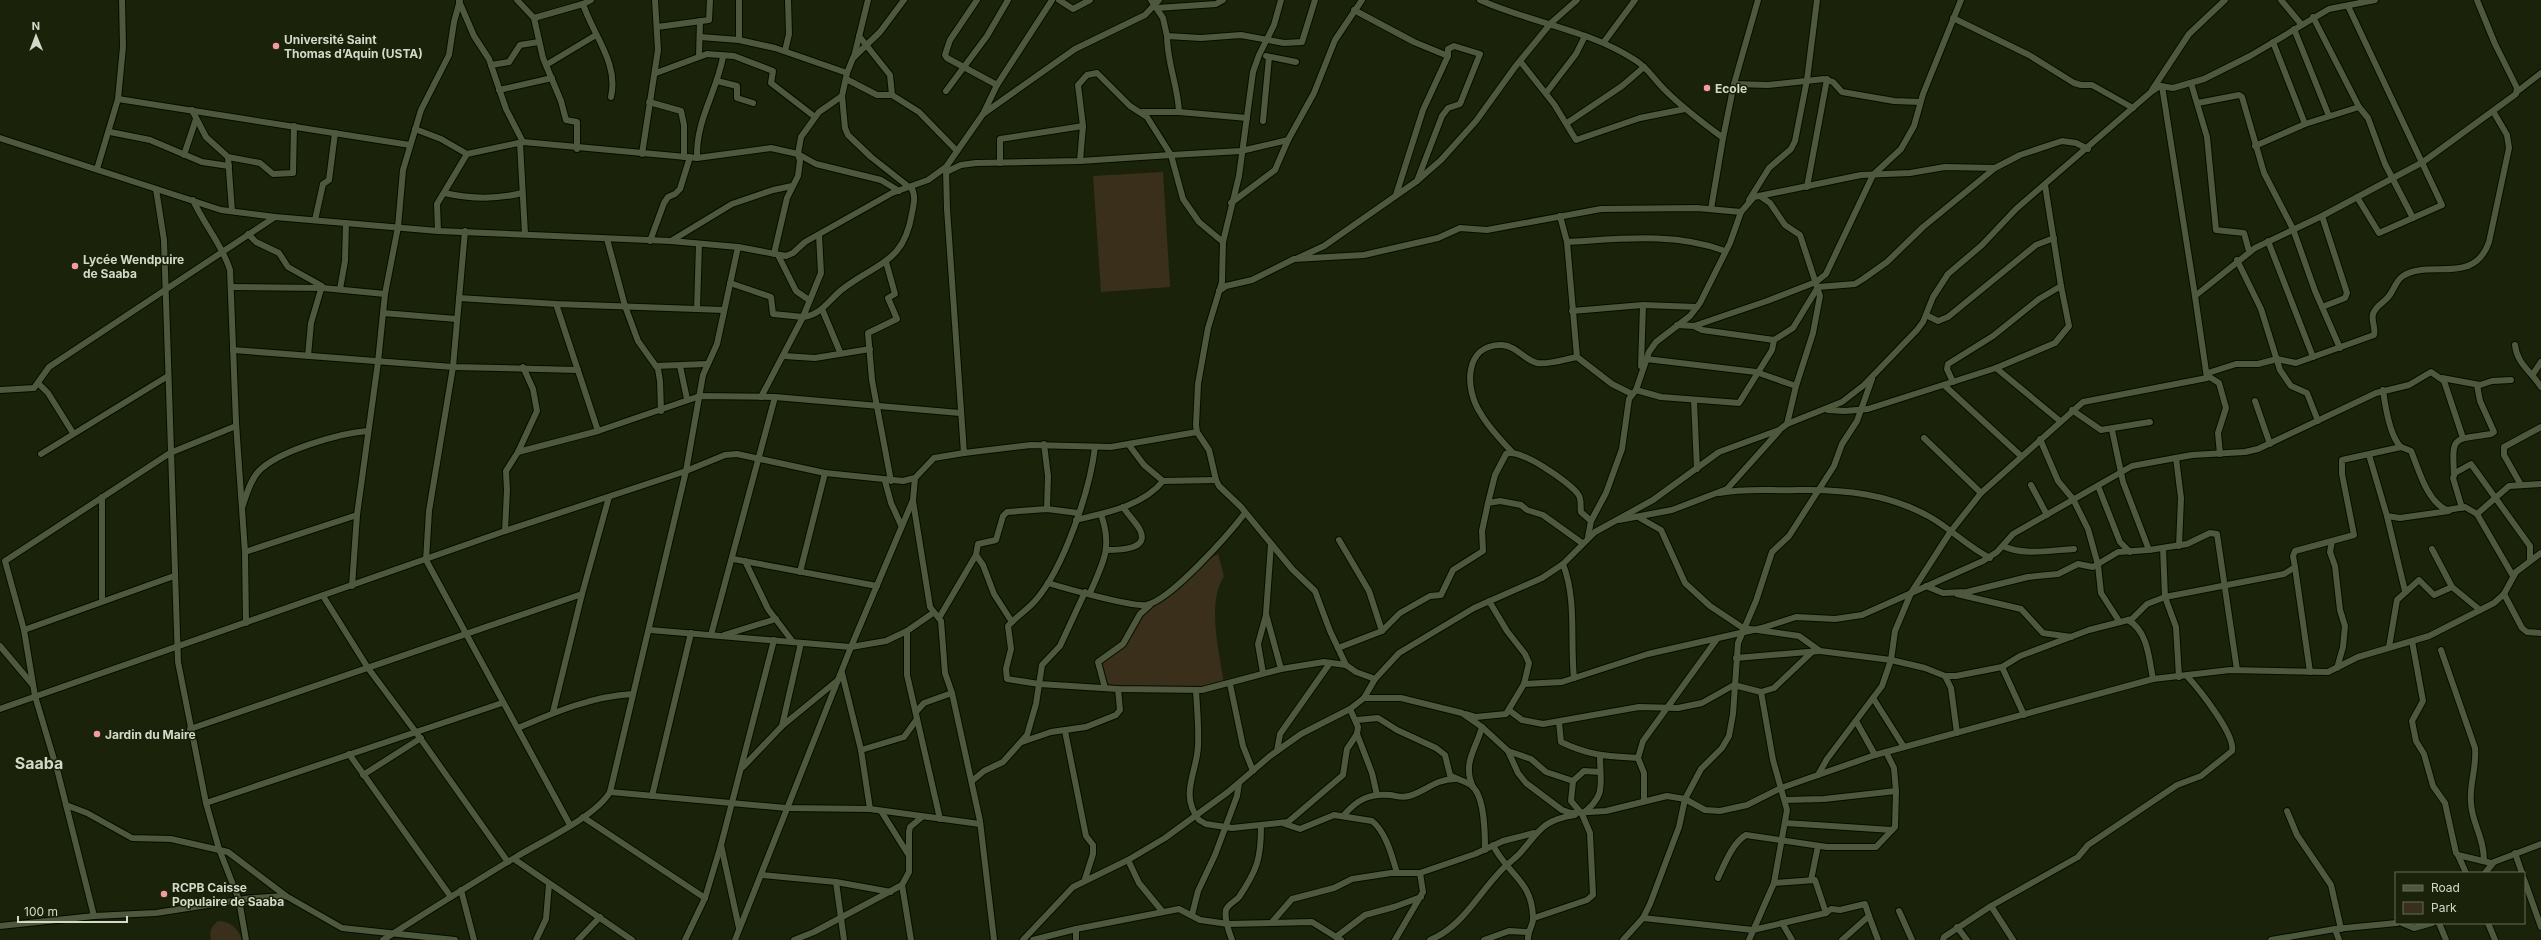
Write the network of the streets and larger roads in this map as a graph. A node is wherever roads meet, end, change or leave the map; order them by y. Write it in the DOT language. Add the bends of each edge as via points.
graph roads {
  1 [pos="122,0"];
  2 [pos="459,0"];
  3 [pos="517,0"];
  4 [pos="592,0"];
  5 [pos="655,0"];
  6 [pos="710,0"];
  7 [pos="739,0"];
  8 [pos="788,0"];
  9 [pos="868,0"];
  10 [pos="904,0"];
  11 [pos="977,0"];
  12 [pos="1008,0"];
  13 [pos="1052,0"];
  14 [pos="1059,0"];
  15 [pos="1090,0"];
  16 [pos="1223,0"];
  17 [pos="1281,0"];
  18 [pos="1315,0"];
  19 [pos="1362,0"];
  20 [pos="1480,0"];
  21 [pos="1577,0"];
  22 [pos="1635,0"];
  23 [pos="1758,0"];
  24 [pos="1817,0"];
  25 [pos="1961,0"];
  26 [pos="2225,0"];
  27 [pos="2281,0"];
  28 [pos="2375,0"];
  29 [pos="2477,0"];
  30 [pos="1156,3"];
  31 [pos="583,4"];
  32 [pos="2348,6"];
  33 [pos="1354,10"];
  34 [pos="2313,17"];
  35 [pos="534,18"];
  36 [pos="1953,18"];
  37 [pos="700,21"];
  38 [pos="1551,23"];
  39 [pos="2301,24"];
  40 [pos="657,27"];
  41 [pos="2294,29"];
  42 [pos="596,35"];
  43 [pos="859,36"];
  44 [pos="1167,36"];
  45 [pos="1585,36"];
  46 [pos="700,37"];
  47 [pos="1267,39"];
  48 [pos="739,40"];
  49 [pos="539,42"];
  50 [pos="1604,42"];
  51 [pos="2273,42"];
  52 [pos="865,44"];
  53 [pos="784,51"];
  54 [pos="1259,55"];
  55 [pos="699,56"];
  56 [pos="1448,56"];
  57 [pos="723,57"];
  58 [pos="1269,57"];
  59 [pos="853,58"];
  60 [pos="1520,61"];
  61 [pos="1296,62"];
  62 [pos="546,65"];
  63 [pos="491,66"];
  64 [pos="963,67"];
  65 [pos="1644,67"];
  66 [pos="656,73"];
  67 [pos="2541,73"];
  68 [pos="846,76"];
  69 [pos="552,78"];
  70 [pos="1827,79"];
  71 [pos="1807,80"];
  72 [pos="717,81"];
  73 [pos="2191,83"];
  74 [pos="1734,84"];
  75 [pos="997,85"];
  76 [pos="2162,86"];
  77 [pos="499,90"];
  78 [pos="946,91"];
  79 [pos="2518,91"];
  80 [pos="2151,92"];
  81 [pos="1546,93"];
  82 [pos="892,95"];
  83 [pos="842,96"];
  84 [pos="611,97"];
  85 [pos="118,99"];
  86 [pos="649,102"];
  87 [pos="1920,102"];
  88 [pos="753,103"];
  89 [pos="2198,103"];
  90 [pos="2359,107"];
  91 [pos="2133,108"];
  92 [pos="1685,109"];
  93 [pos="192,110"];
  94 [pos="2493,111"];
  95 [pos="1142,112"];
  96 [pos="1179,112"];
  97 [pos="983,114"];
  98 [pos="2330,116"];
  99 [pos="815,117"];
  100 [pos="1247,118"];
  101 [pos="196,119"];
  102 [pos="1263,121"];
  103 [pos="1566,122"];
  104 [pos="2305,124"];
  105 [pos="294,126"];
  106 [pos="1083,126"];
  107 [pos="415,129"];
  108 [pos="110,132"];
  109 [pos="335,133"];
  110 [pos="0,138"];
  111 [pos="1723,138"];
  112 [pos="1288,140"];
  113 [pos="521,142"];
  114 [pos="410,145"];
  115 [pos="2255,146"];
  116 [pos="577,149"];
  117 [pos="2088,149"];
  118 [pos="957,151"];
  119 [pos="1241,152"];
  120 [pos="467,154"];
  121 [pos="642,154"];
  122 [pos="798,154"];
  123 [pos="184,155"];
  124 [pos="1171,155"];
  125 [pos="228,157"];
  126 [pos="690,157"];
  127 [pos="1080,161"];
  128 [pos="2423,162"];
  129 [pos="1000,163"];
  130 [pos="229,166"];
  131 [pos="1995,168"];
  132 [pos="96,169"];
  133 [pos="946,169"];
  134 [pos="1873,175"];
  135 [pos="2392,179"];
  136 [pos="1417,181"];
  137 [pos="2045,185"];
  138 [pos="792,186"];
  139 [pos="910,187"];
  140 [pos="1807,187"];
  141 [pos="156,189"];
  142 [pos="899,191"];
  143 [pos="444,193"];
  144 [pos="522,193"];
  145 [pos="1396,195"];
  146 [pos="1760,196"];
  147 [pos="2357,197"];
  148 [pos="193,200"];
  149 [pos="1749,200"];
  150 [pos="1231,203"];
  151 [pos="1711,209"];
  152 [pos="232,211"];
  153 [pos="1740,212"];
  154 [pos="1560,216"];
  155 [pos="2322,216"];
  156 [pos="276,217"];
  157 [pos="2413,218"];
  158 [pos="315,220"];
  159 [pos="346,223"];
  160 [pos="398,227"];
  161 [pos="2293,229"];
  162 [pos="438,231"];
  163 [pos="465,231"];
  164 [pos="248,234"];
  165 [pos="525,234"];
  166 [pos="819,235"];
  167 [pos="2054,238"];
  168 [pos="607,239"];
  169 [pos="650,241"];
  170 [pos="671,241"];
  171 [pos="2268,241"];
  172 [pos="1223,242"];
  173 [pos="1567,242"];
  174 [pos="699,244"];
  175 [pos="738,247"];
  176 [pos="224,251"];
  177 [pos="1726,251"];
  178 [pos="2249,251"];
  179 [pos="776,254"];
  180 [pos="1294,259"];
  181 [pos="2237,260"];
  182 [pos="886,262"];
  183 [pos="730,283"];
  184 [pos="1817,285"];
  185 [pos="2061,286"];
  186 [pos="231,287"];
  187 [pos="323,288"];
  188 [pos="340,289"];
  189 [pos="1219,291"];
  190 [pos="166,292"];
  191 [pos="385,294"];
  192 [pos="2195,296"];
  193 [pos="459,298"];
  194 [pos="809,300"];
  195 [pos="556,304"];
  196 [pos="1643,305"];
  197 [pos="625,306"];
  198 [pos="1697,307"];
  199 [pos="2322,307"];
  200 [pos="697,309"];
  201 [pos="724,310"];
  202 [pos="822,310"];
  203 [pos="1572,311"];
  204 [pos="383,313"];
  205 [pos="1926,315"];
  206 [pos="802,317"];
  207 [pos="456,319"];
  208 [pos="1677,325"];
  209 [pos="1694,326"];
  210 [pos="1774,340"];
  211 [pos="2516,345"];
  212 [pos="2340,348"];
  213 [pos="870,349"];
  214 [pos="233,350"];
  215 [pos="840,352"];
  216 [pos="308,356"];
  217 [pos="784,356"];
  218 [pos="1577,357"];
  219 [pos="2313,357"];
  220 [pos="1646,359"];
  221 [pos="2277,360"];
  222 [pos="378,362"];
  223 [pos="2541,362"];
  224 [pos="706,364"];
  225 [pos="656,366"];
  226 [pos="680,366"];
  227 [pos="453,367"];
  228 [pos="523,367"];
  229 [pos="1996,368"];
  230 [pos="578,370"];
  231 [pos="1756,372"];
  232 [pos="1641,373"];
  233 [pos="2533,374"];
  234 [pos="2208,375"];
  235 [pos="168,376"];
  236 [pos="1873,376"];
  237 [pos="2442,378"];
  238 [pos="2511,380"];
  239 [pos="1953,382"];
  240 [pos="38,383"];
  241 [pos="1944,385"];
  242 [pos="2477,385"];
  243 [pos="1796,386"];
  244 [pos="2541,387"];
  245 [pos="0,390"];
  246 [pos="2383,390"];
  247 [pos="1634,392"];
  248 [pos="700,396"];
  249 [pos="761,397"];
  250 [pos="775,397"];
  251 [pos="687,399"];
  252 [pos="1694,400"];
  253 [pos="2255,400"];
  254 [pos="878,405"];
  255 [pos="1827,410"];
  256 [pos="2072,410"];
  257 [pos="661,411"];
  258 [pos="1859,411"];
  259 [pos="960,413"];
  260 [pos="2060,421"];
  261 [pos="2318,421"];
  262 [pos="2150,422"];
  263 [pos="1787,424"];
  264 [pos="236,426"];
  265 [pos="2541,427"];
  266 [pos="1779,430"];
  267 [pos="2112,430"];
  268 [pos="368,431"];
  269 [pos="598,431"];
  270 [pos="1197,432"];
  271 [pos="73,433"];
  272 [pos="1924,438"];
  273 [pos="2463,438"];
  274 [pos="2040,439"];
  275 [pos="1044,444"];
  276 [pos="2270,444"];
  277 [pos="1128,445"];
  278 [pos="1095,447"];
  279 [pos="2401,447"];
  280 [pos="518,452"];
  281 [pos="1512,452"];
  282 [pos="170,453"];
  283 [pos="964,453"];
  284 [pos="41,454"];
  285 [pos="2220,454"];
  286 [pos="2369,454"];
  287 [pos="2021,456"];
  288 [pos="758,458"];
  289 [pos="2176,458"];
  290 [pos="1697,468"];
  291 [pos="686,470"];
  292 [pos="2122,472"];
  293 [pos="824,473"];
  294 [pos="2454,475"];
  295 [pos="915,478"];
  296 [pos="1216,480"];
  297 [pos="888,481"];
  298 [pos="1162,481"];
  299 [pos="2541,484"];
  300 [pos="2031,485"];
  301 [pos="2521,485"];
  302 [pos="2098,486"];
  303 [pos="1819,489"];
  304 [pos="1719,493"];
  305 [pos="1981,493"];
  306 [pos="102,497"];
  307 [pos="609,497"];
  308 [pos="2073,499"];
  309 [pos="2495,499"];
  310 [pos="913,500"];
  311 [pos="1488,503"];
  312 [pos="1123,507"];
  313 [pos="2462,508"];
  314 [pos="241,510"];
  315 [pos="1047,510"];
  316 [pos="2450,511"];
  317 [pos="1078,513"];
  318 [pos="1245,513"];
  319 [pos="1101,514"];
  320 [pos="2477,514"];
  321 [pos="357,515"];
  322 [pos="2047,515"];
  323 [pos="1638,516"];
  324 [pos="2387,516"];
  325 [pos="1076,520"];
  326 [pos="1614,520"];
  327 [pos="1591,521"];
  328 [pos="901,525"];
  329 [pos="505,531"];
  330 [pos="1951,531"];
  331 [pos="1588,537"];
  332 [pos="1339,540"];
  333 [pos="2332,541"];
  334 [pos="1271,544"];
  335 [pos="1582,544"];
  336 [pos="2003,546"];
  337 [pos="2178,546"];
  338 [pos="2163,548"];
  339 [pos="2074,549"];
  340 [pos="2432,549"];
  341 [pos="1107,550"];
  342 [pos="2149,550"];
  343 [pos="244,552"];
  344 [pos="2130,552"];
  345 [pos="2541,552"];
  346 [pos="976,555"];
  347 [pos="1990,558"];
  348 [pos="733,559"];
  349 [pos="2530,559"];
  350 [pos="426,560"];
  351 [pos="745,561"];
  352 [pos="1563,564"];
  353 [pos="2098,565"];
  354 [pos="2295,567"];
  355 [pos="800,572"];
  356 [pos="174,576"];
  357 [pos="2513,576"];
  358 [pos="1048,583"];
  359 [pos="2225,584"];
  360 [pos="352,586"];
  361 [pos="877,586"];
  362 [pos="1926,586"];
  363 [pos="2452,587"];
  364 [pos="2405,591"];
  365 [pos="1087,593"];
  366 [pos="1953,593"];
  367 [pos="582,594"];
  368 [pos="1911,594"];
  369 [pos="2504,594"];
  370 [pos="323,596"];
  371 [pos="2165,597"];
  372 [pos="1489,601"];
  373 [pos="102,602"];
  374 [pos="1156,602"];
  375 [pos="2480,610"];
  376 [pos="933,613"];
  377 [pos="1266,614"];
  378 [pos="940,618"];
  379 [pos="776,619"];
  380 [pos="2128,620"];
  381 [pos="2119,621"];
  382 [pos="1012,622"];
  383 [pos="246,623"];
  384 [pos="24,630"];
  385 [pos="650,630"];
  386 [pos="1742,630"];
  387 [pos="907,631"];
  388 [pos="1382,631"];
  389 [pos="1751,631"];
  390 [pos="692,633"];
  391 [pos="2541,633"];
  392 [pos="465,634"];
  393 [pos="711,635"];
  394 [pos="722,636"];
  395 [pos="2072,638"];
  396 [pos="1717,639"];
  397 [pos="774,640"];
  398 [pos="2412,641"];
  399 [pos="793,642"];
  400 [pos="801,643"];
  401 [pos="0,646"];
  402 [pos="178,647"];
  403 [pos="851,647"];
  404 [pos="2389,647"];
  405 [pos="1338,648"];
  406 [pos="2441,650"];
  407 [pos="1817,651"];
  408 [pos="1736,658"];
  409 [pos="1891,660"];
  410 [pos="1330,663"];
  411 [pos="1346,665"];
  412 [pos="2002,667"];
  413 [pos="368,668"];
  414 [pos="2337,668"];
  415 [pos="1281,669"];
  416 [pos="2236,670"];
  417 [pos="2310,672"];
  418 [pos="1263,673"];
  419 [pos="840,676"];
  420 [pos="1945,676"];
  421 [pos="2187,676"];
  422 [pos="2179,677"];
  423 [pos="1574,678"];
  424 [pos="1375,679"];
  425 [pos="2153,679"];
  426 [pos="32,684"];
  427 [pos="1039,684"];
  428 [pos="1230,684"];
  429 [pos="1524,684"];
  430 [pos="1734,685"];
  431 [pos="1105,688"];
  432 [pos="1118,689"];
  433 [pos="1196,690"];
  434 [pos="1761,692"];
  435 [pos="952,693"];
  436 [pos="633,694"];
  437 [pos="35,696"];
  438 [pos="1364,698"];
  439 [pos="1873,698"];
  440 [pos="502,703"];
  441 [pos="1667,708"];
  442 [pos="0,709"];
  443 [pos="1350,709"];
  444 [pos="1510,711"];
  445 [pos="553,712"];
  446 [pos="916,712"];
  447 [pos="1462,713"];
  448 [pos="2024,714"];
  449 [pos="918,719"];
  450 [pos="1357,720"];
  451 [pos="1856,721"];
  452 [pos="1559,722"];
  453 [pos="782,726"];
  454 [pos="1482,726"];
  455 [pos="518,728"];
  456 [pos="190,729"];
  457 [pos="415,731"];
  458 [pos="1065,731"];
  459 [pos="1957,733"];
  460 [pos="1357,734"];
  461 [pos="420,738"];
  462 [pos="1022,742"];
  463 [pos="1904,747"];
  464 [pos="861,750"];
  465 [pos="1277,751"];
  466 [pos="1508,751"];
  467 [pos="1886,752"];
  468 [pos="349,754"];
  469 [pos="1875,755"];
  470 [pos="1600,756"];
  471 [pos="1638,758"];
  472 [pos="742,768"];
  473 [pos="1253,771"];
  474 [pos="1600,772"];
  475 [pos="363,775"];
  476 [pos="1818,775"];
  477 [pos="1455,779"];
  478 [pos="972,781"];
  479 [pos="1573,781"];
  480 [pos="1239,783"];
  481 [pos="1473,787"];
  482 [pos="1781,788"];
  483 [pos="1896,791"];
  484 [pos="610,792"];
  485 [pos="1377,795"];
  486 [pos="652,796"];
  487 [pos="1685,799"];
  488 [pos="1785,800"];
  489 [pos="1644,801"];
  490 [pos="206,803"];
  491 [pos="731,803"];
  492 [pos="66,805"];
  493 [pos="786,808"];
  494 [pos="870,809"];
  495 [pos="881,811"];
  496 [pos="2287,811"];
  497 [pos="1580,814"];
  498 [pos="1195,815"];
  499 [pos="1344,815"];
  500 [pos="583,817"];
  501 [pos="922,817"];
  502 [pos="940,819"];
  503 [pos="1785,823"];
  504 [pos="570,824"];
  505 [pos="980,824"];
  506 [pos="1285,824"];
  507 [pos="1261,827"];
  508 [pos="1224,828"];
  509 [pos="1892,830"];
  510 [pos="1534,834"];
  511 [pos="1781,840"];
  512 [pos="721,844"];
  513 [pos="2541,844"];
  514 [pos="1493,845"];
  515 [pos="1818,846"];
  516 [pos="219,849"];
  517 [pos="1485,850"];
  518 [pos="2515,853"];
  519 [pos="908,855"];
  520 [pos="2458,855"];
  521 [pos="511,860"];
  522 [pos="1128,860"];
  523 [pos="2484,861"];
  524 [pos="2492,864"];
  525 [pos="1507,865"];
  526 [pos="2466,872"];
  527 [pos="2486,872"];
  528 [pos="2522,872"];
  529 [pos="1397,873"];
  530 [pos="1420,873"];
  531 [pos="762,875"];
  532 [pos="1718,878"];
  533 [pos="1085,880"];
  534 [pos="1811,880"];
  535 [pos="2525,881"];
  536 [pos="836,882"];
  537 [pos="1774,883"];
  538 [pos="549,884"];
  539 [pos="902,885"];
  540 [pos="461,890"];
  541 [pos="891,892"];
  542 [pos="286,896"];
  543 [pos="450,897"];
  544 [pos="1421,897"];
  545 [pos="705,898"];
  546 [pos="238,900"];
  547 [pos="1991,906"];
  548 [pos="1899,911"];
  549 [pos="1162,912"];
  550 [pos="1826,913"];
  551 [pos="1192,915"];
  552 [pos="94,916"];
  553 [pos="842,916"];
  554 [pos="1869,916"];
  555 [pos="600,917"];
  556 [pos="1534,918"];
  557 [pos="1643,918"];
  558 [pos="1272,922"];
  559 [pos="1782,923"];
  560 [pos="2395,923"];
  561 [pos="1228,924"];
  562 [pos="2404,924"];
  563 [pos="2428,924"];
  564 [pos="2439,924"];
  565 [pos="2488,924"];
  566 [pos="0,926"];
  567 [pos="1958,927"];
  568 [pos="2541,927"];
  569 [pos="740,928"];
  570 [pos="1076,929"];
  571 [pos="2338,929"];
  572 [pos="1753,930"];
  573 [pos="1527,932"];
  574 [pos="394,933"];
  575 [pos="2312,933"];
  576 [pos="1338,938"];
  577 [pos="2284,939"];
  578 [pos="246,940"];
  579 [pos="383,940"];
  580 [pos="455,940"];
  581 [pos="474,940"];
  582 [pos="536,940"];
  583 [pos="578,940"];
  584 [pos="632,940"];
  585 [pos="685,940"];
  586 [pos="735,940"];
  587 [pos="794,940"];
  588 [pos="844,940"];
  589 [pos="911,940"];
  590 [pos="994,940"];
  591 [pos="1023,940"];
  592 [pos="1032,940"];
  593 [pos="1076,940"];
  594 [pos="1232,940"];
  595 [pos="1395,940"];
  596 [pos="1430,940"];
  597 [pos="1484,940"];
  598 [pos="1528,940"];
  599 [pos="1623,940"];
  600 [pos="1749,940"];
  601 [pos="1792,940"];
  602 [pos="1842,940"];
  603 [pos="1878,940"];
  604 [pos="1912,940"];
  605 [pos="1943,940"];
  606 [pos="1967,940"];
  607 [pos="2013,940"];
  608 [pos="2271,940"];
  609 [pos="2314,940"];
  610 [pos="2339,940"];
  611 [pos="2446,940"];
  612 [pos="2495,940"];
  1 -- 85 [label="street" via="123,47"];
  2 -- 63 [label="street" via="474,36"];
  2 -- 107 [label="street" via="449,54 421,110"];
  3 -- 35 [label="street"];
  4 -- 31 [label="street"];
  5 -- 40 [label="street"];
  6 -- 37 [label="street" via="710,19"];
  7 -- 48 [label="street"];
  8 -- 53 [label="street" via="789,34"];
  9 -- 43 [label="street"];
  10 -- 52 [label="street" via="880,32"];
  11 -- 64 [label="street" via="945,50 946,58"];
  12 -- 64 [label="street" via="1001,15"];
  13 -- 75 [label="street"];
  14 -- 15 [label="street" via="1074,9"];
  16 -- 30 [label="street" via="1216,4"];
  17 -- 47 [label="street"];
  18 -- 47 [label="street" via="1301,43 1284,44"];
  19 -- 33 [label="street"];
  20 -- 38 [label="street" via="1502,10"];
  21 -- 38 [label="street"];
  22 -- 50 [label="street"];
  23 -- 74 [label="street"];
  24 -- 71 [label="street"];
  25 -- 36 [label="street"];
  26 -- 80 [label="street" via="2190,34"];
  27 -- 39 [label="street"];
  28 -- 32 [label="street"];
  29 -- 79 [label="street"];
  30 -- 44 [label="street" via="1166,24"];
  30 -- 97 [label="street" via="1145,15 1109,31 1057,60"];
  31 -- 35 [label="street"];
  31 -- 42 [label="street"];
  32 -- 34 [label="street" via="2328,9"];
  32 -- 128 [label="street"];
  33 -- 56 [label="street" via="1414,42"];
  33 -- 112 [label="street" via="1335,40 1314,93"];
  34 -- 39 [label="street"];
  34 -- 90 [label="street"];
  35 -- 49 [label="street"];
  36 -- 87 [label="street"];
  36 -- 91 [label="street" via="2029,55 2074,82 2092,85"];
  37 -- 40 [label="street"];
  37 -- 46 [label="street"];
  38 -- 45 [label="street"];
  38 -- 60 [label="street"];
  39 -- 41 [label="street"];
  40 -- 66 [label="street"];
  41 -- 51 [label="street"];
  41 -- 98 [label="street"];
  42 -- 62 [label="street"];
  42 -- 84 [label="street" via="602,41 613,79"];
  43 -- 52 [label="street"];
  43 -- 59 [label="street"];
  44 -- 47 [label="street" via="1192,38 1242,35"];
  44 -- 96 [label="street" via="1168,58 1177,91"];
  45 -- 50 [label="street"];
  45 -- 81 [label="street" via="1576,54"];
  46 -- 48 [label="street"];
  46 -- 55 [label="street"];
  47 -- 54 [label="street"];
  48 -- 53 [label="street"];
  49 -- 62 [label="street"];
  49 -- 63 [label="street" via="520,45 509,62"];
  50 -- 65 [label="street"];
  51 -- 73 [label="street" via="2230,67"];
  51 -- 104 [label="street"];
  52 -- 59 [label="street"];
  52 -- 82 [label="street" via="890,75"];
  53 -- 68 [label="street"];
  54 -- 58 [label="street"];
  54 -- 100 [label="street" via="1253,72"];
  55 -- 57 [label="street" via="707,54"];
  55 -- 66 [label="street"];
  56 -- 136 [label="street" via="1448,49 1454,46 1478,52 1480,57 1460,104 1448,108 1442,116"];
  56 -- 145 [label="street" via="1423,110"];
  57 -- 72 [label="street"];
  57 -- 99 [label="street" via="744,59 772,70 772,83"];
  58 -- 61 [label="street"];
  58 -- 102 [label="street"];
  59 -- 68 [label="street"];
  60 -- 81 [label="street"];
  60 -- 136 [label="street" via="1459,142"];
  62 -- 69 [label="street"];
  63 -- 77 [label="street"];
  64 -- 75 [label="street"];
  64 -- 78 [label="street"];
  65 -- 92 [label="street"];
  65 -- 103 [label="street" via="1622,86"];
  66 -- 86 [label="street"];
  67 -- 79 [label="street"];
  68 -- 82 [label="street" via="877,95"];
  68 -- 83 [label="street"];
  69 -- 77 [label="street"];
  69 -- 116 [label="street" via="562,101 566,120 577,122"];
  70 -- 71 [label="street"];
  70 -- 87 [label="street" via="1842,92 1894,101"];
  70 -- 140 [label="street"];
  71 -- 74 [label="street" via="1768,85"];
  71 -- 149 [label="street" via="1791,149 1769,168"];
  72 -- 88 [label="street" via="737,86 737,98"];
  72 -- 126 [label="street"];
  73 -- 76 [label="street" via="2173,88"];
  73 -- 89 [label="street"];
  74 -- 111 [label="street"];
  75 -- 97 [label="street"];
  76 -- 80 [label="street"];
  76 -- 192 [label="street"];
  77 -- 113 [label="street"];
  79 -- 94 [label="street"];
  80 -- 91 [label="street"];
  81 -- 103 [label="street"];
  82 -- 118 [label="street" via="919,112"];
  83 -- 99 [label="street"];
  83 -- 139 [label="street" via="848,135 871,157"];
  85 -- 93 [label="street"];
  85 -- 108 [label="street"];
  86 -- 121 [label="street"];
  86 -- 126 [label="street" via="681,110"];
  87 -- 134 [label="street" via="1914,126 1901,149"];
  89 -- 115 [label="street" via="2239,95 2242,97"];
  89 -- 178 [label="street" via="2210,157 2216,230 2244,233"];
  90 -- 98 [label="street"];
  90 -- 135 [label="street" via="2368,118 2376,144"];
  91 -- 117 [label="street"];
  92 -- 103 [label="street" via="1640,118 1580,140 1573,138"];
  92 -- 111 [label="street"];
  93 -- 101 [label="street"];
  93 -- 105 [label="street"];
  94 -- 128 [label="street"];
  94 -- 212 [label="street" via="2507,135 2509,148 2486,251 2478,259 2455,269 2404,275 2388,298 2376,307 2372,316 2374,336"];
  95 -- 96 [label="street"];
  95 -- 106 [label="street" via="1130,106 1101,75 1093,73 1082,78 1078,85"];
  95 -- 124 [label="street" via="1160,140 1166,144"];
  96 -- 100 [label="street"];
  97 -- 118 [label="street"];
  98 -- 104 [label="street"];
  99 -- 122 [label="street" via="801,137"];
  100 -- 119 [label="street"];
  101 -- 123 [label="street"];
  101 -- 125 [label="street" via="209,140"];
  104 -- 115 [label="street"];
  105 -- 109 [label="street"];
  105 -- 125 [label="street" via="293,173 273,174 264,164"];
  106 -- 127 [label="street"];
  106 -- 129 [label="street" via="1000,139"];
  107 -- 114 [label="street"];
  107 -- 120 [label="street" via="441,139"];
  108 -- 123 [label="street" via="150,140"];
  108 -- 132 [label="street"];
  109 -- 114 [label="street"];
  109 -- 158 [label="street" via="329,180 323,184"];
  110 -- 132 [label="street"];
  111 -- 151 [label="street"];
  112 -- 119 [label="street"];
  112 -- 150 [label="street" via="1275,170"];
  113 -- 116 [label="street"];
  113 -- 120 [label="street"];
  113 -- 144 [label="street"];
  114 -- 160 [label="street" via="403,170"];
  115 -- 161 [label="street" via="2264,173"];
  116 -- 121 [label="street"];
  117 -- 131 [label="street" via="2062,141 2026,152"];
  117 -- 137 [label="street"];
  118 -- 133 [label="street"];
  119 -- 124 [label="street"];
  119 -- 150 [label="street" via="1239,176"];
  120 -- 143 [label="street"];
  121 -- 126 [label="street"];
  122 -- 126 [label="street" via="771,148"];
  122 -- 138 [label="street" via="800,168"];
  122 -- 142 [label="street" via="816,164 881,180"];
  123 -- 130 [label="street" via="202,162"];
  124 -- 127 [label="street"];
  124 -- 172 [label="street" via="1183,199 1199,222"];
  125 -- 130 [label="street"];
  126 -- 169 [label="street" via="680,189 664,203"];
  127 -- 129 [label="street"];
  128 -- 135 [label="street"];
  128 -- 157 [label="street" via="2442,204"];
  129 -- 133 [label="street" via="961,165"];
  130 -- 152 [label="street"];
  131 -- 134 [label="street" via="1945,167 1910,173"];
  131 -- 184 [label="street" via="1923,227 1887,262 1863,279 1855,284"];
  132 -- 141 [label="street"];
  133 -- 139 [label="street"];
  133 -- 259 [label="street"];
  134 -- 140 [label="street"];
  134 -- 184 [label="street" via="1826,274"];
  135 -- 147 [label="street"];
  135 -- 157 [label="street"];
  136 -- 145 [label="street"];
  137 -- 167 [label="street"];
  137 -- 205 [label="street" via="1948,274 1933,297"];
  138 -- 170 [label="street" via="732,204"];
  138 -- 179 [label="street" via="787,198"];
  139 -- 142 [label="street"];
  139 -- 182 [label="street" via="915,198 909,231"];
  140 -- 146 [label="street"];
  141 -- 148 [label="street"];
  141 -- 190 [label="street" via="164,240"];
  142 -- 166 [label="street"];
  143 -- 144 [label="street" via="468,198 490,198"];
  143 -- 162 [label="street" via="436,207"];
  144 -- 165 [label="street"];
  145 -- 180 [label="street" via="1324,246"];
  146 -- 149 [label="street"];
  146 -- 184 [label="street" via="1770,203 1785,225 1800,236"];
  147 -- 155 [label="street"];
  147 -- 157 [label="street" via="2379,233"];
  148 -- 152 [label="street" via="210,207"];
  148 -- 176 [label="street"];
  149 -- 153 [label="street"];
  150 -- 172 [label="street"];
  151 -- 153 [label="street"];
  151 -- 154 [label="street" via="1601,209"];
  152 -- 156 [label="street"];
  153 -- 177 [label="street"];
  154 -- 173 [label="street"];
  154 -- 180 [label="street" via="1487,230 1460,228 1438,238 1364,255"];
  155 -- 161 [label="street"];
  155 -- 199 [label="street" via="2347,293 2345,298"];
  156 -- 158 [label="street"];
  156 -- 164 [label="street"];
  158 -- 159 [label="street"];
  159 -- 160 [label="street"];
  159 -- 188 [label="street" via="345,260"];
  160 -- 162 [label="street"];
  160 -- 191 [label="street"];
  161 -- 171 [label="street"];
  161 -- 199 [label="street"];
  162 -- 163 [label="street"];
  163 -- 165 [label="street"];
  163 -- 193 [label="street"];
  164 -- 176 [label="street"];
  164 -- 187 [label="street" via="261,245 279,253 288,267 317,281"];
  165 -- 168 [label="street"];
  166 -- 179 [label="street" via="801,244 793,253"];
  166 -- 194 [label="street" via="821,273"];
  167 -- 185 [label="street"];
  167 -- 205 [label="street" via="2036,245 1948,317 1938,321"];
  168 -- 169 [label="street"];
  168 -- 197 [label="street"];
  169 -- 170 [label="street"];
  170 -- 174 [label="street"];
  171 -- 178 [label="street"];
  171 -- 219 [label="street"];
  172 -- 189 [label="street"];
  173 -- 177 [label="street" via="1622,237 1701,242"];
  173 -- 203 [label="street"];
  174 -- 175 [label="street"];
  174 -- 200 [label="street"];
  175 -- 179 [label="street"];
  175 -- 183 [label="street"];
  176 -- 186 [label="street" via="230,270"];
  176 -- 190 [label="street"];
  177 -- 198 [label="street"];
  178 -- 181 [label="street"];
  179 -- 194 [label="street" via="796,291"];
  180 -- 189 [label="street" via="1252,280 1226,286"];
  181 -- 192 [label="street"];
  181 -- 221 [label="street" via="2256,296"];
  182 -- 202 [label="street" via="844,287"];
  182 -- 213 [label="street" via="894,294 888,298 897,320 868,332"];
  183 -- 201 [label="street"];
  183 -- 206 [label="street" via="771,298 774,314"];
  184 -- 209 [label="street"];
  184 -- 210 [label="street" via="1793,328"];
  184 -- 243 [label="street" via="1819,310"];
  185 -- 229 [label="street" via="2069,326 2067,330 2055,343"];
  185 -- 239 [label="street" via="2039,299 1993,336 1948,364 1947,369"];
  186 -- 187 [label="street"];
  186 -- 214 [label="street"];
  187 -- 188 [label="street"];
  187 -- 216 [label="street" via="311,323"];
  188 -- 191 [label="street"];
  189 -- 270 [label="street" via="1205,342 1198,384 1195,412"];
  190 -- 235 [label="street"];
  190 -- 240 [label="street" via="49,367"];
  191 -- 204 [label="street"];
  192 -- 234 [label="street"];
  193 -- 195 [label="street"];
  193 -- 207 [label="street"];
  194 -- 206 [label="street"];
  195 -- 197 [label="street"];
  195 -- 230 [label="street"];
  196 -- 198 [label="street"];
  196 -- 203 [label="street"];
  196 -- 232 [label="street"];
  197 -- 200 [label="street"];
  197 -- 225 [label="street" via="642,348"];
  198 -- 208 [label="street" via="1690,316"];
  199 -- 212 [label="street"];
  200 -- 201 [label="street"];
  201 -- 224 [label="street" via="717,344"];
  202 -- 206 [label="street" via="814,315"];
  202 -- 215 [label="street"];
  203 -- 218 [label="street"];
  204 -- 207 [label="street"];
  204 -- 222 [label="street"];
  205 -- 236 [label="street" via="1917,330"];
  206 -- 217 [label="street"];
  207 -- 227 [label="street"];
  208 -- 209 [label="street"];
  208 -- 220 [label="street" via="1656,342"];
  209 -- 210 [label="street" via="1702,330"];
  210 -- 231 [label="street" via="1772,350"];
  211 -- 233 [label="street" via="2519,362"];
  212 -- 219 [label="street"];
  213 -- 215 [label="street"];
  213 -- 254 [label="street" via="872,380"];
  214 -- 216 [label="street"];
  214 -- 264 [label="street"];
  215 -- 217 [label="street" via="815,358"];
  216 -- 222 [label="street"];
  217 -- 249 [label="street"];
  218 -- 247 [label="street" via="1612,384"];
  218 -- 281 [label="street" via="1538,363 1514,348 1504,345 1489,346 1475,356 1470,365 1470,372 1476,405 1480,414"];
  219 -- 221 [label="street" via="2292,363"];
  220 -- 231 [label="street"];
  220 -- 232 [label="street"];
  221 -- 234 [label="street" via="2258,364 2234,364"];
  221 -- 261 [label="street" via="2289,384 2307,392"];
  222 -- 227 [label="street"];
  222 -- 268 [label="street"];
  223 -- 233 [label="street"];
  224 -- 226 [label="street"];
  224 -- 248 [label="street"];
  225 -- 226 [label="street"];
  225 -- 257 [label="street" via="660,381"];
  226 -- 251 [label="street"];
  227 -- 228 [label="street"];
  227 -- 350 [label="street" via="430,511"];
  228 -- 230 [label="street"];
  228 -- 280 [label="street" via="533,389 537,411"];
  229 -- 239 [label="street"];
  229 -- 260 [label="street"];
  230 -- 269 [label="street"];
  231 -- 243 [label="street"];
  231 -- 252 [label="street" via="1739,402"];
  232 -- 247 [label="street"];
  233 -- 244 [label="street"];
  234 -- 256 [label="street" via="2205,379 2085,401"];
  234 -- 285 [label="street" via="2220,383 2226,405 2218,433"];
  235 -- 271 [label="street"];
  235 -- 282 [label="street"];
  236 -- 255 [label="street" via="1854,394"];
  236 -- 258 [label="street"];
  237 -- 242 [label="street"];
  237 -- 246 [label="street" via="2431,372 2409,385"];
  237 -- 273 [label="street" via="2453,402"];
  238 -- 242 [label="street"];
  239 -- 241 [label="street"];
  240 -- 245 [label="street" via="34,388 26,390"];
  240 -- 271 [label="street" via="48,393"];
  241 -- 258 [label="street"];
  241 -- 287 [label="street"];
  242 -- 273 [label="street" via="2480,401 2494,432"];
  243 -- 263 [label="street"];
  246 -- 261 [label="street"];
  246 -- 279 [label="street" via="2386,414 2395,440"];
  247 -- 252 [label="street"];
  247 -- 327 [label="street" via="1626,410 1622,449 1606,494"];
  248 -- 249 [label="street"];
  248 -- 251 [label="street"];
  248 -- 291 [label="street"];
  249 -- 250 [label="street"];
  250 -- 254 [label="street"];
  250 -- 288 [label="street"];
  251 -- 257 [label="street"];
  252 -- 290 [label="street"];
  253 -- 276 [label="street"];
  254 -- 259 [label="street"];
  254 -- 297 [label="street"];
  255 -- 258 [label="street"];
  255 -- 263 [label="street"];
  256 -- 260 [label="street"];
  256 -- 267 [label="street" via="2098,430"];
  257 -- 269 [label="street"];
  258 -- 303 [label="street" via="1857,421 1842,444 1834,466"];
  259 -- 283 [label="street"];
  260 -- 274 [label="street"];
  261 -- 276 [label="street"];
  262 -- 267 [label="street"];
  263 -- 266 [label="street"];
  264 -- 282 [label="street"];
  264 -- 314 [label="street"];
  265 -- 301 [label="street" via="2504,447 2503,452"];
  266 -- 290 [label="street" via="1734,445"];
  266 -- 304 [label="street" via="1733,484"];
  267 -- 292 [label="street"];
  268 -- 314 [label="street" via="330,439 276,458 257,473"];
  268 -- 321 [label="street"];
  269 -- 280 [label="street"];
  270 -- 277 [label="street"];
  270 -- 296 [label="street" via="1209,450"];
  271 -- 284 [label="street"];
  272 -- 305 [label="street"];
  273 -- 294 [label="street" via="2455,443 2452,452"];
  274 -- 287 [label="street"];
  274 -- 308 [label="street" via="2062,488"];
  275 -- 278 [label="street"];
  275 -- 283 [label="street"];
  275 -- 315 [label="street" via="1048,476"];
  276 -- 285 [label="street" via="2250,451"];
  277 -- 278 [label="street"];
  277 -- 298 [label="street" via="1144,465"];
  278 -- 317 [label="street" via="1092,469"];
  279 -- 286 [label="street"];
  279 -- 316 [label="street" via="2411,451 2433,498 2442,508"];
  280 -- 329 [label="street" via="506,471"];
  281 -- 311 [label="street" via="1506,454 1495,475"];
  281 -- 327 [label="street" via="1549,471 1576,492 1580,498 1581,512"];
  282 -- 306 [label="street"];
  282 -- 356 [label="street"];
  283 -- 295 [label="street" via="931,460"];
  285 -- 289 [label="street"];
  286 -- 324 [label="street"];
  286 -- 333 [label="street" via="2341,462 2354,533"];
  287 -- 305 [label="street"];
  288 -- 291 [label="street" via="728,454"];
  288 -- 293 [label="street"];
  288 -- 348 [label="street"];
  289 -- 292 [label="street" via="2138,464"];
  289 -- 337 [label="street" via="2181,498"];
  290 -- 326 [label="street" via="1653,500"];
  291 -- 307 [label="street"];
  291 -- 385 [label="street"];
  292 -- 302 [label="street"];
  292 -- 342 [label="street"];
  293 -- 297 [label="street"];
  293 -- 355 [label="street"];
  294 -- 309 [label="street" via="2471,464"];
  294 -- 313 [label="street"];
  295 -- 297 [label="street"];
  295 -- 310 [label="street"];
  296 -- 298 [label="street"];
  296 -- 318 [label="street"];
  297 -- 328 [label="street" via="891,503"];
  298 -- 312 [label="street" via="1151,493"];
  299 -- 301 [label="street"];
  300 -- 322 [label="street"];
  301 -- 309 [label="street" via="2509,486"];
  302 -- 308 [label="street"];
  302 -- 344 [label="street" via="2120,542"];
  303 -- 304 [label="street" via="1755,489"];
  303 -- 330 [label="street" via="1891,499 1931,517"];
  303 -- 386 [label="street" via="1789,536 1772,552 1756,601"];
  304 -- 323 [label="street" via="1672,510"];
  305 -- 330 [label="street"];
  306 -- 373 [label="street"];
  306 -- 384 [label="street" via="5,561"];
  307 -- 329 [label="street"];
  307 -- 367 [label="street"];
  308 -- 322 [label="street"];
  308 -- 353 [label="street" via="2088,529"];
  309 -- 320 [label="street"];
  309 -- 349 [label="street" via="2530,546"];
  310 -- 328 [label="street"];
  310 -- 376 [label="street"];
  311 -- 335 [label="street" via="1500,501 1520,505 1543,515"];
  311 -- 388 [label="street" via="1483,525 1482,553 1453,570 1441,595 1430,596 1400,613"];
  312 -- 319 [label="street"];
  312 -- 341 [label="street" via="1139,528 1141,538 1134,547"];
  313 -- 316 [label="street"];
  313 -- 320 [label="street" via="2470,508"];
  314 -- 343 [label="street"];
  315 -- 317 [label="street"];
  315 -- 346 [label="street" via="1007,512 996,540 978,544"];
  316 -- 324 [label="street" via="2400,518"];
  317 -- 325 [label="street"];
  318 -- 334 [label="street"];
  318 -- 374 [label="street" via="1222,542"];
  319 -- 325 [label="street"];
  319 -- 341 [label="street" via="1106,530"];
  320 -- 357 [label="street"];
  321 -- 343 [label="street"];
  321 -- 360 [label="street"];
  322 -- 336 [label="street" via="2013,534"];
  323 -- 326 [label="street"];
  323 -- 386 [label="street" via="1661,530 1685,583"];
  324 -- 364 [label="street"];
  325 -- 358 [label="street"];
  326 -- 331 [label="street"];
  327 -- 331 [label="street"];
  328 -- 361 [label="street"];
  329 -- 350 [label="street"];
  330 -- 347 [label="street" via="1973,550"];
  330 -- 368 [label="street"];
  331 -- 335 [label="street"];
  332 -- 388 [label="street" via="1369,591"];
  333 -- 354 [label="street" via="2295,551 2292,556"];
  333 -- 414 [label="street" via="2330,552 2335,566 2340,610 2345,626"];
  334 -- 377 [label="street"];
  334 -- 405 [label="street" via="1317,594"];
  335 -- 352 [label="street"];
  336 -- 339 [label="street" via="2014,550"];
  336 -- 347 [label="street"];
  337 -- 338 [label="street"];
  337 -- 359 [label="street" via="2216,533"];
  338 -- 342 [label="street"];
  338 -- 371 [label="street"];
  340 -- 363 [label="street"];
  341 -- 365 [label="street"];
  342 -- 344 [label="street"];
  343 -- 383 [label="street"];
  344 -- 353 [label="street" via="2115,553"];
  345 -- 349 [label="street"];
  346 -- 378 [label="street"];
  346 -- 382 [label="street" via="998,605"];
  347 -- 362 [label="street"];
  348 -- 351 [label="street"];
  348 -- 393 [label="street"];
  349 -- 357 [label="street"];
  350 -- 360 [label="street"];
  350 -- 392 [label="street"];
  351 -- 355 [label="street"];
  351 -- 379 [label="street" via="768,609"];
  352 -- 372 [label="street" via="1542,578"];
  352 -- 423 [label="street" via="1572,602"];
  353 -- 366 [label="street" via="2090,567 2078,564 2058,574 2034,576 1975,591"];
  353 -- 381 [label="street" via="2100,593"];
  354 -- 359 [label="street" via="2281,575"];
  354 -- 417 [label="street"];
  355 -- 361 [label="street"];
  356 -- 373 [label="street"];
  356 -- 402 [label="street"];
  357 -- 369 [label="street"];
  358 -- 365 [label="street"];
  358 -- 382 [label="street" via="1035,601"];
  359 -- 371 [label="street"];
  359 -- 416 [label="street"];
  360 -- 370 [label="street"];
  361 -- 403 [label="street"];
  362 -- 366 [label="street" via="1936,591"];
  362 -- 368 [label="street"];
  363 -- 364 [label="street" via="2434,595 2419,580"];
  363 -- 375 [label="street"];
  364 -- 404 [label="street" via="2397,600"];
  365 -- 374 [label="street" via="1140,605"];
  365 -- 427 [label="street" via="1063,642 1042,664"];
  366 -- 395 [label="street" via="2021,609 2044,633"];
  367 -- 392 [label="street"];
  367 -- 445 [label="street"];
  368 -- 389 [label="street" via="1849,619 1802,616"];
  368 -- 409 [label="street" via="1895,631"];
  369 -- 375 [label="street"];
  369 -- 391 [label="street" via="2522,628 2527,632"];
  370 -- 383 [label="street"];
  370 -- 413 [label="street"];
  371 -- 380 [label="street" via="2147,604 2135,617"];
  371 -- 422 [label="street" via="2176,627"];
  372 -- 424 [label="street" via="1399,653"];
  372 -- 429 [label="street" via="1507,632 1525,654 1529,664"];
  373 -- 384 [label="street"];
  374 -- 431 [label="street" via="1140,614 1123,644 1098,662"];
  375 -- 398 [label="street" via="2440,631"];
  376 -- 378 [label="street"];
  376 -- 387 [label="street"];
  377 -- 415 [label="street"];
  377 -- 418 [label="street" via="1258,644"];
  378 -- 435 [label="street" via="945,673"];
  379 -- 394 [label="street"];
  379 -- 399 [label="street"];
  380 -- 381 [label="street"];
  380 -- 425 [label="street" via="2138,627 2145,641"];
  381 -- 395 [label="street"];
  382 -- 427 [label="street" via="1007,630 1011,649 1006,677 1012,681"];
  383 -- 402 [label="street"];
  384 -- 426 [label="street"];
  385 -- 390 [label="street"];
  385 -- 436 [label="street"];
  386 -- 389 [label="street"];
  386 -- 396 [label="street"];
  386 -- 408 [label="street"];
  387 -- 403 [label="street" via="878,644"];
  387 -- 446 [label="street" via="906,675"];
  388 -- 405 [label="street"];
  389 -- 407 [label="street" via="1799,636"];
  390 -- 393 [label="street"];
  390 -- 486 [label="street"];
  392 -- 413 [label="street"];
  392 -- 440 [label="street"];
  393 -- 394 [label="street"];
  394 -- 397 [label="street"];
  395 -- 412 [label="street" via="2020,656"];
  396 -- 423 [label="street" via="1648,654"];
  396 -- 441 [label="street"];
  397 -- 399 [label="street"];
  397 -- 472 [label="street"];
  398 -- 404 [label="street"];
  398 -- 520 [label="street" via="2423,701 2412,721 2412,726 2416,741 2424,754 2433,786 2445,803"];
  399 -- 400 [label="street"];
  400 -- 403 [label="street"];
  400 -- 453 [label="street"];
  401 -- 426 [label="street"];
  402 -- 437 [label="street"];
  402 -- 456 [label="street" via="178,662"];
  403 -- 419 [label="street"];
  404 -- 414 [label="street" via="2358,657"];
  405 -- 411 [label="street"];
  406 -- 523 [label="street" via="2475,748 2476,762 2470,801 2483,842"];
  407 -- 408 [label="street"];
  407 -- 409 [label="street"];
  407 -- 434 [label="street" via="1774,688"];
  408 -- 430 [label="street"];
  409 -- 420 [label="street"];
  409 -- 439 [label="street" via="1885,681"];
  410 -- 411 [label="street"];
  410 -- 415 [label="street"];
  410 -- 465 [label="street" via="1280,734"];
  411 -- 424 [label="street"];
  412 -- 420 [label="street"];
  412 -- 448 [label="street"];
  413 -- 456 [label="street"];
  413 -- 457 [label="street"];
  414 -- 417 [label="street" via="2328,672"];
  415 -- 418 [label="street"];
  416 -- 417 [label="street"];
  416 -- 421 [label="street"];
  418 -- 428 [label="street"];
  419 -- 453 [label="street"];
  419 -- 464 [label="street"];
  419 -- 493 [label="street"];
  420 -- 459 [label="street" via="1951,688"];
  421 -- 422 [label="street"];
  421 -- 547 [label="street" via="2216,715 2232,744 2232,750 2201,776 2177,785 2088,844 2078,857"];
  422 -- 425 [label="street"];
  423 -- 429 [label="street" via="1554,683"];
  424 -- 438 [label="street"];
  425 -- 448 [label="street"];
  426 -- 437 [label="street"];
  427 -- 431 [label="street"];
  427 -- 462 [label="street" via="1034,713"];
  428 -- 433 [label="street"];
  428 -- 473 [label="street" via="1242,746"];
  429 -- 444 [label="street"];
  430 -- 434 [label="street"];
  430 -- 441 [label="street" via="1702,703"];
  430 -- 487 [label="street" via="1729,736 1722,748 1701,769"];
  431 -- 432 [label="street"];
  432 -- 433 [label="street"];
  432 -- 458 [label="street" via="1120,710 1116,715 1086,727"];
  433 -- 498 [label="street" via="1198,752 1189,788"];
  434 -- 482 [label="street" via="1773,760"];
  435 -- 446 [label="street" via="924,703"];
  435 -- 478 [label="street"];
  436 -- 445 [label="street" via="609,695"];
  436 -- 484 [label="street"];
  437 -- 442 [label="street"];
  437 -- 492 [label="street"];
  438 -- 443 [label="street"];
  438 -- 447 [label="street" via="1401,698"];
  439 -- 451 [label="street"];
  439 -- 463 [label="street"];
  440 -- 455 [label="street"];
  440 -- 457 [label="street"];
  441 -- 452 [label="street" via="1639,707"];
  441 -- 471 [label="street" via="1643,741"];
  443 -- 450 [label="street"];
  443 -- 465 [label="street" via="1301,734"];
  444 -- 447 [label="street" via="1500,716"];
  444 -- 452 [label="street" via="1530,722"];
  445 -- 455 [label="street"];
  446 -- 449 [label="street"];
  447 -- 454 [label="street"];
  448 -- 459 [label="street"];
  449 -- 464 [label="street" via="904,737"];
  449 -- 502 [label="street"];
  450 -- 460 [label="street"];
  450 -- 477 [label="street" via="1378,718 1436,748 1445,755 1448,771"];
  451 -- 469 [label="street"];
  451 -- 476 [label="street" via="1826,759"];
  452 -- 470 [label="street" via="1561,742"];
  453 -- 472 [label="street"];
  454 -- 466 [label="street"];
  454 -- 481 [label="street" via="1468,763"];
  455 -- 504 [label="street"];
  456 -- 490 [label="street"];
  457 -- 461 [label="street"];
  457 -- 468 [label="street"];
  458 -- 462 [label="street" via="1051,732"];
  458 -- 533 [label="street" via="1086,836 1093,848"];
  459 -- 463 [label="street"];
  460 -- 485 [label="street" via="1372,773"];
  460 -- 506 [label="street" via="1347,749 1343,775"];
  461 -- 475 [label="street"];
  461 -- 521 [label="street"];
  462 -- 478 [label="street" via="1003,762 984,771"];
  463 -- 467 [label="street"];
  464 -- 494 [label="street"];
  465 -- 473 [label="street"];
  466 -- 479 [label="street" via="1531,759 1546,772"];
  466 -- 497 [label="street" via="1518,773 1526,783 1562,810"];
  467 -- 469 [label="street"];
  467 -- 483 [label="street" via="1894,768"];
  468 -- 475 [label="street"];
  468 -- 490 [label="street"];
  469 -- 476 [label="street"];
  470 -- 471 [label="street"];
  470 -- 474 [label="street"];
  471 -- 489 [label="street" via="1644,773"];
  472 -- 491 [label="street"];
  473 -- 480 [label="street"];
  474 -- 479 [label="street" via="1584,771"];
  474 -- 497 [label="street" via="1598,800"];
  475 -- 543 [label="street"];
  476 -- 482 [label="street"];
  477 -- 481 [label="street"];
  477 -- 485 [label="street" via="1439,781 1407,797"];
  478 -- 505 [label="street"];
  479 -- 497 [label="street" via="1571,801"];
  480 -- 498 [label="street"];
  480 -- 508 [label="street" via="1237,796"];
  481 -- 517 [label="street" via="1483,814"];
  482 -- 487 [label="street" via="1747,805 1720,811 1705,810"];
  482 -- 488 [label="street"];
  483 -- 488 [label="street" via="1824,799"];
  483 -- 509 [label="street" via="1896,826"];
  484 -- 486 [label="street"];
  484 -- 500 [label="street" via="605,800"];
  485 -- 499 [label="street" via="1359,800"];
  486 -- 491 [label="street"];
  487 -- 489 [label="street" via="1667,796"];
  487 -- 557 [label="street" via="1679,827"];
  488 -- 503 [label="street"];
  489 -- 497 [label="street"];
  490 -- 516 [label="street"];
  491 -- 493 [label="street"];
  491 -- 512 [label="street"];
  492 -- 516 [label="street" via="132,838 171,839"];
  492 -- 552 [label="street"];
  493 -- 494 [label="street"];
  493 -- 531 [label="street"];
  494 -- 495 [label="street"];
  495 -- 501 [label="street"];
  495 -- 519 [label="street"];
  496 -- 571 [label="street" via="2297,835 2331,885"];
  497 -- 510 [label="street" via="1560,818"];
  497 -- 556 [label="street" via="1590,833 1593,895 1587,900"];
  498 -- 508 [label="street" via="1202,823"];
  498 -- 522 [label="street" via="1165,838"];
  499 -- 506 [label="street" via="1334,815 1300,829"];
  499 -- 529 [label="street" via="1366,818 1377,825 1389,848"];
  500 -- 504 [label="street"];
  500 -- 545 [label="street"];
  501 -- 502 [label="street"];
  501 -- 519 [label="street" via="910,827"];
  502 -- 505 [label="street"];
  503 -- 509 [label="street"];
  503 -- 511 [label="street"];
  504 -- 521 [label="street"];
  505 -- 590 [label="street"];
  506 -- 507 [label="street"];
  507 -- 508 [label="street"];
  507 -- 561 [label="street" via="1260,860 1240,895 1226,909"];
  508 -- 551 [label="street" via="1198,891"];
  509 -- 515 [label="street" via="1876,847"];
  510 -- 514 [label="street"];
  510 -- 525 [label="street" via="1521,852"];
  511 -- 515 [label="street"];
  511 -- 532 [label="street" via="1744,836 1729,856"];
  511 -- 537 [label="street"];
  512 -- 545 [label="street"];
  512 -- 569 [label="street"];
  513 -- 518 [label="street"];
  514 -- 517 [label="street"];
  514 -- 525 [label="street" via="1501,861"];
  515 -- 534 [label="street"];
  516 -- 542 [label="street" via="232,855"];
  516 -- 546 [label="street"];
  517 -- 530 [label="street"];
  518 -- 524 [label="street"];
  518 -- 528 [label="street"];
  519 -- 539 [label="street" via="909,872"];
  520 -- 523 [label="street"];
  520 -- 526 [label="street"];
  521 -- 538 [label="street"];
  521 -- 540 [label="street"];
  522 -- 533 [label="street"];
  522 -- 549 [label="street" via="1139,883"];
  523 -- 524 [label="street"];
  524 -- 527 [label="street"];
  525 -- 556 [label="street" via="1522,882 1530,899"];
  525 -- 596 [label="street" via="1461,919 1442,935"];
  529 -- 530 [label="street"];
  529 -- 558 [label="street" via="1358,877 1334,888 1292,899"];
  530 -- 544 [label="street" via="1424,889"];
  531 -- 536 [label="street"];
  531 -- 569 [label="street"];
  533 -- 591 [label="street" via="1069,891"];
  534 -- 537 [label="street"];
  534 -- 550 [label="street" via="1817,882"];
  535 -- 568 [label="street"];
  536 -- 541 [label="street"];
  536 -- 553 [label="street"];
  537 -- 572 [label="street"];
  538 -- 555 [label="street"];
  538 -- 582 [label="street" via="546,919"];
  539 -- 541 [label="street"];
  539 -- 589 [label="street"];
  540 -- 543 [label="street"];
  540 -- 581 [label="street"];
  541 -- 553 [label="street"];
  542 -- 546 [label="street"];
  542 -- 574 [label="street" via="342,928"];
  543 -- 574 [label="street"];
  544 -- 576 [label="street" via="1365,915"];
  544 -- 595 [label="street"];
  545 -- 585 [label="street"];
  546 -- 552 [label="street" via="156,913"];
  546 -- 578 [label="street"];
  547 -- 567 [label="street"];
  547 -- 607 [label="street"];
  548 -- 604 [label="street"];
  549 -- 551 [label="street" via="1179,910"];
  549 -- 570 [label="street"];
  550 -- 554 [label="street" via="1831,909 1840,910 1863,903"];
  550 -- 559 [label="street"];
  551 -- 561 [label="street" via="1200,920"];
  552 -- 566 [label="street"];
  553 -- 587 [label="street"];
  553 -- 588 [label="street"];
  554 -- 602 [label="street"];
  554 -- 603 [label="street"];
  555 -- 583 [label="street"];
  555 -- 584 [label="street"];
  556 -- 573 [label="street"];
  557 -- 572 [label="street"];
  557 -- 599 [label="street"];
  558 -- 561 [label="street"];
  558 -- 576 [label="street" via="1312,922"];
  559 -- 572 [label="street"];
  559 -- 601 [label="street"];
  560 -- 571 [label="street"];
  561 -- 594 [label="street"];
  562 -- 563 [label="street" via="2414,928"];
  564 -- 611 [label="street"];
  565 -- 612 [label="street"];
  567 -- 605 [label="street"];
  567 -- 606 [label="street"];
  569 -- 586 [label="street"];
  570 -- 592 [label="street"];
  570 -- 593 [label="street"];
  571 -- 575 [label="street"];
  571 -- 610 [label="street"];
  572 -- 600 [label="street"];
  573 -- 597 [label="street" via="1509,931"];
  573 -- 598 [label="street"];
  574 -- 579 [label="street"];
  574 -- 580 [label="street"];
  575 -- 577 [label="street"];
  575 -- 609 [label="street"];
  577 -- 608 [label="street"];
}
